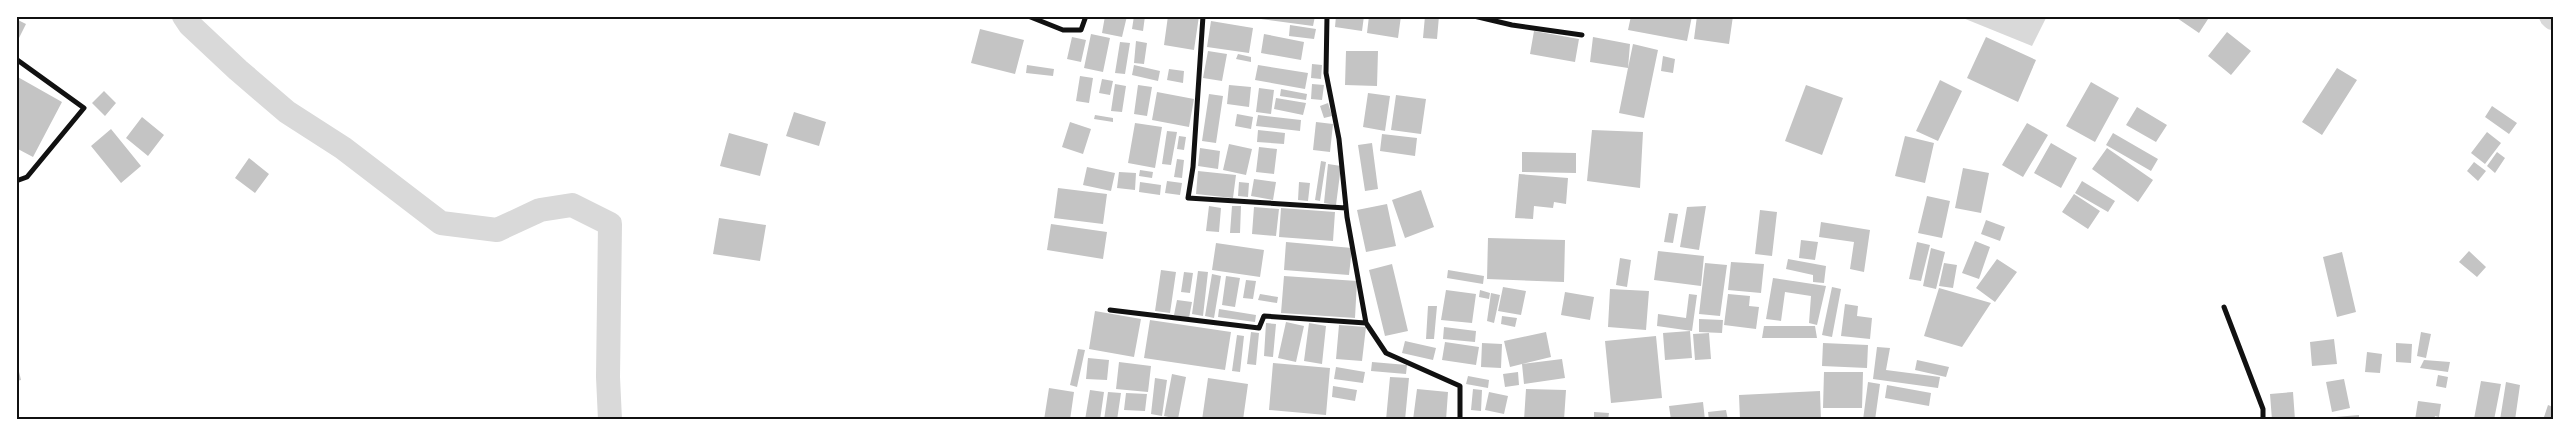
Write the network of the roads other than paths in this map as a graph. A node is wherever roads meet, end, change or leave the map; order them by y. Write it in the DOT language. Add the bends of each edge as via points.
graph roads {
  1 [pos="1028,16"];
  2 [pos="1086,16"];
  3 [pos="1204,16"];
  4 [pos="1327,16"];
  5 [pos="1474,16"];
  6 [pos="1582,35"];
  7 [pos="16,59"];
  8 [pos="16,181"];
  9 [pos="1346,208"];
  10 [pos="2224,308"];
  11 [pos="1110,310"];
  12 [pos="1366,323"];
  13 [pos="1460,420"];
  14 [pos="2263,420"];
  1 -- 2 [label="street" via="1063,30 1081,30"];
  3 -- 9 [label="street" via="1188,198"];
  4 -- 9 [label="street" via="1326,73 1339,139"];
  5 -- 6 [label="street"];
  7 -- 8 [label="street" via="84,108 27,177"];
  9 -- 12 [label="street"];
  10 -- 14 [label="street" via="2263,409"];
  11 -- 12 [label="street" via="1259,328 1264,316"];
  12 -- 13 [label="street" via="1386,353 1460,386"];
}
